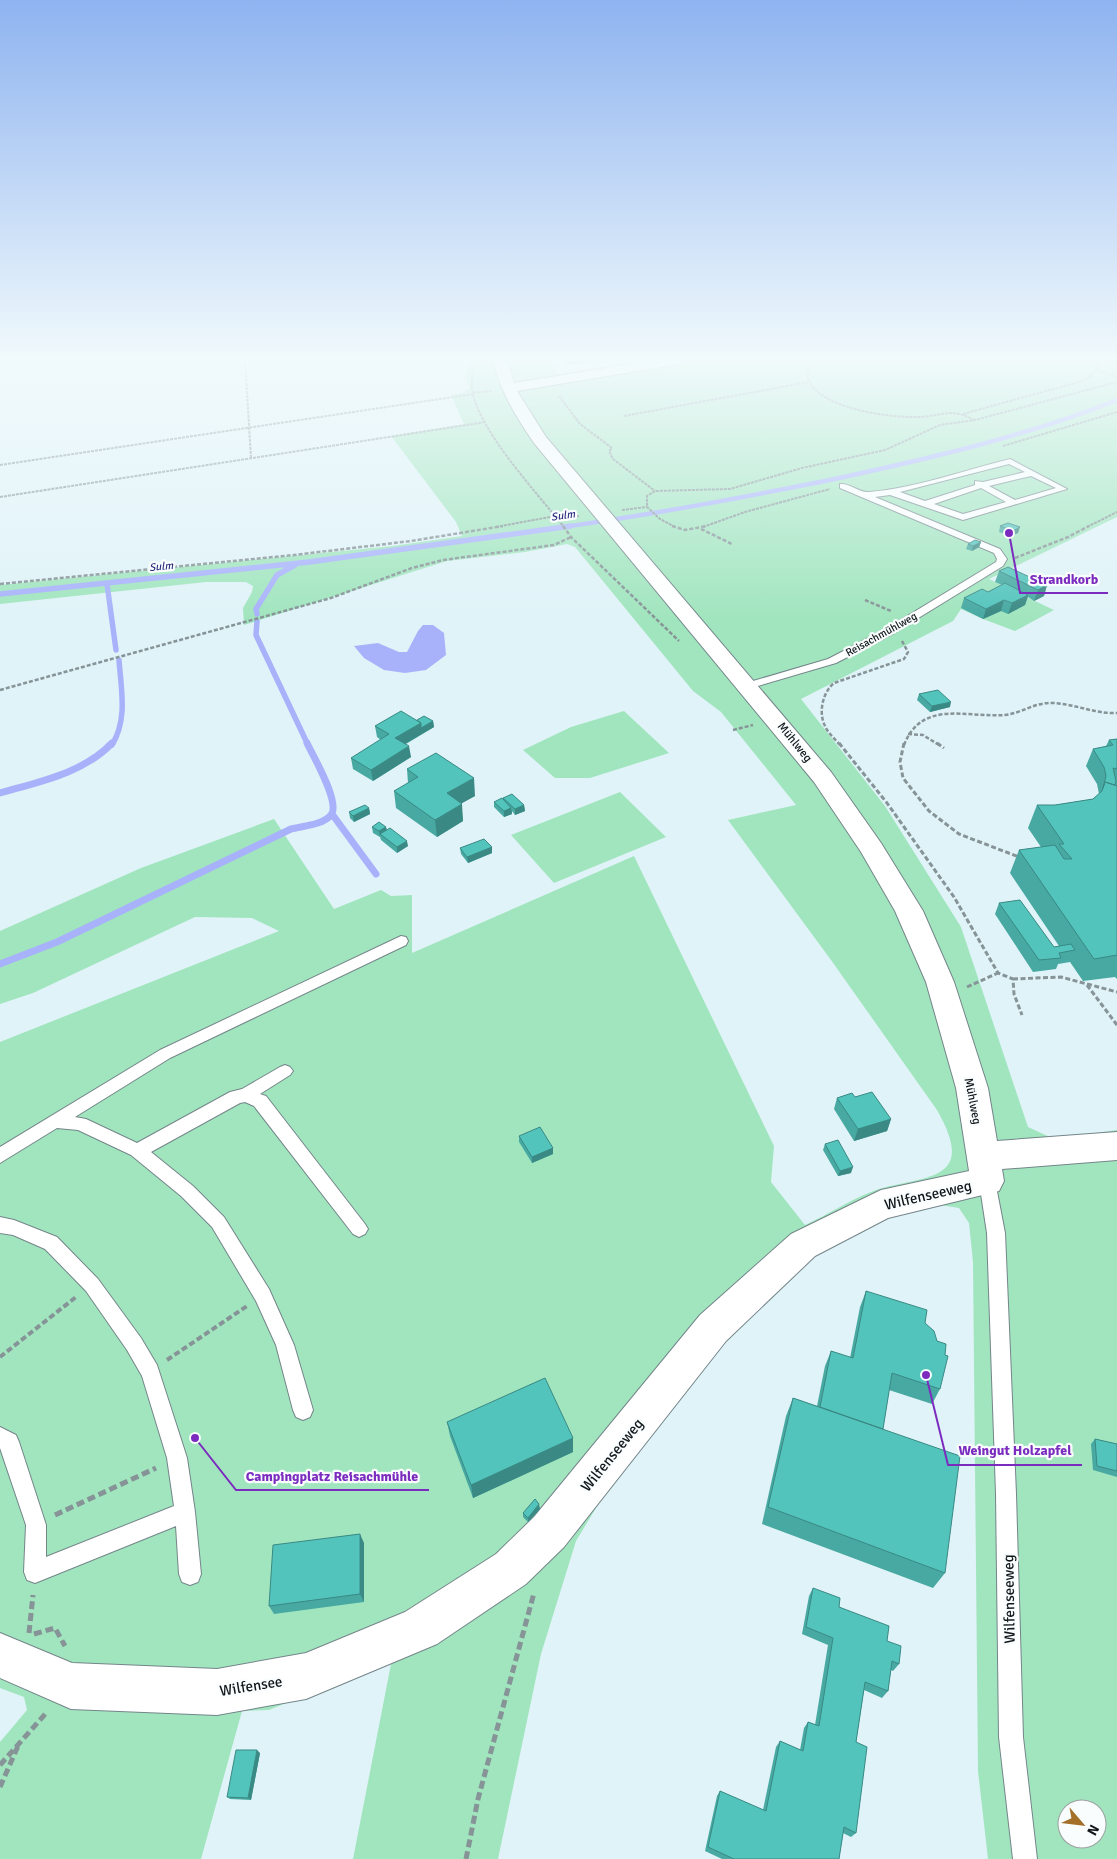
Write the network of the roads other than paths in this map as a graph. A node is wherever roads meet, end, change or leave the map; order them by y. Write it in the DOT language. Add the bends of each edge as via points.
graph roads {
  1 [pos="545,446"];
  2 [pos="960,473"];
  3 [pos="1032,473"];
  4 [pos="920,483"];
  5 [pos="982,485"];
  6 [pos="843,486"];
  7 [pos="891,492"];
  8 [pos="961,492"];
  9 [pos="866,495"];
  10 [pos="1014,503"];
  11 [pos="926,504"];
  12 [pos="747,686"];
  13 [pos="401,940"];
  14 [pos="285,1071"];
  15 [pos="246,1095"];
  16 [pos="55,1121"];
  17 [pos="1117,1146"];
  18 [pos="137,1150"];
  19 [pos="0,1156"];
  20 [pos="985,1169"];
  21 [pos="0,1225"];
  22 [pos="359,1229"];
  23 [pos="303,1410"];
  24 [pos="0,1437"];
  25 [pos="185,1512"];
  26 [pos="190,1574"];
  27 [pos="421,1628"];
  28 [pos="0,1656"];
  29 [pos="1025,1859"];
  1 -- 12 [label="street, Mühlweg"];
  2 -- 3 [label="lane" via="1010,460"];
  2 -- 4 [label="lane"];
  2 -- 5 [label="lane"];
  3 -- 5 [label="lane"];
  3 -- 10 [label="lane" via="1063,489"];
  4 -- 7 [label="lane"];
  4 -- 8 [label="lane"];
  5 -- 8 [label="lane"];
  5 -- 10 [label="lane"];
  6 -- 9 [label="lane"];
  7 -- 9 [label="lane"];
  7 -- 11 [label="lane"];
  8 -- 11 [label="lane"];
  9 -- 12 [label="lane, Reisachmühlweg" via="997,551 1002,559 1000,564 890,631 832,661"];
  10 -- 11 [label="lane" via="963,517"];
  12 -- 20 [label="street, Mühlweg" via="823,777 909,911 944,996 972,1088"];
  13 -- 16 [label="lane" via="165,1054"];
  14 -- 15 [label="lane"];
  15 -- 18 [label="lane" via="236,1097"];
  15 -- 22 [label="lane" via="260,1101"];
  16 -- 18 [label="lane" via="80,1124"];
  16 -- 19 [label="lane"];
  17 -- 20 [label="street, Wilfenseeweg"];
  18 -- 23 [label="lane" via="187,1191 218,1222 263,1295 285,1345"];
  20 -- 27 [label="street, Wilfenseeweg" via="881,1204 804,1245 713,1328 549,1532 511,1569"];
  20 -- 29 [label="lane, Wilfenseeweg" via="996,1233 1011,1737"];
  21 -- 25 [label="lane" via="51,1243 92,1285 134,1344 150,1372 177,1458"];
  24 -- 25 [label="lane" via="9,1442 36,1524 35,1572"];
  25 -- 26 [label="lane"];
  27 -- 28 [label="street, Wilfensee" via="306,1676 216,1692"];
}
